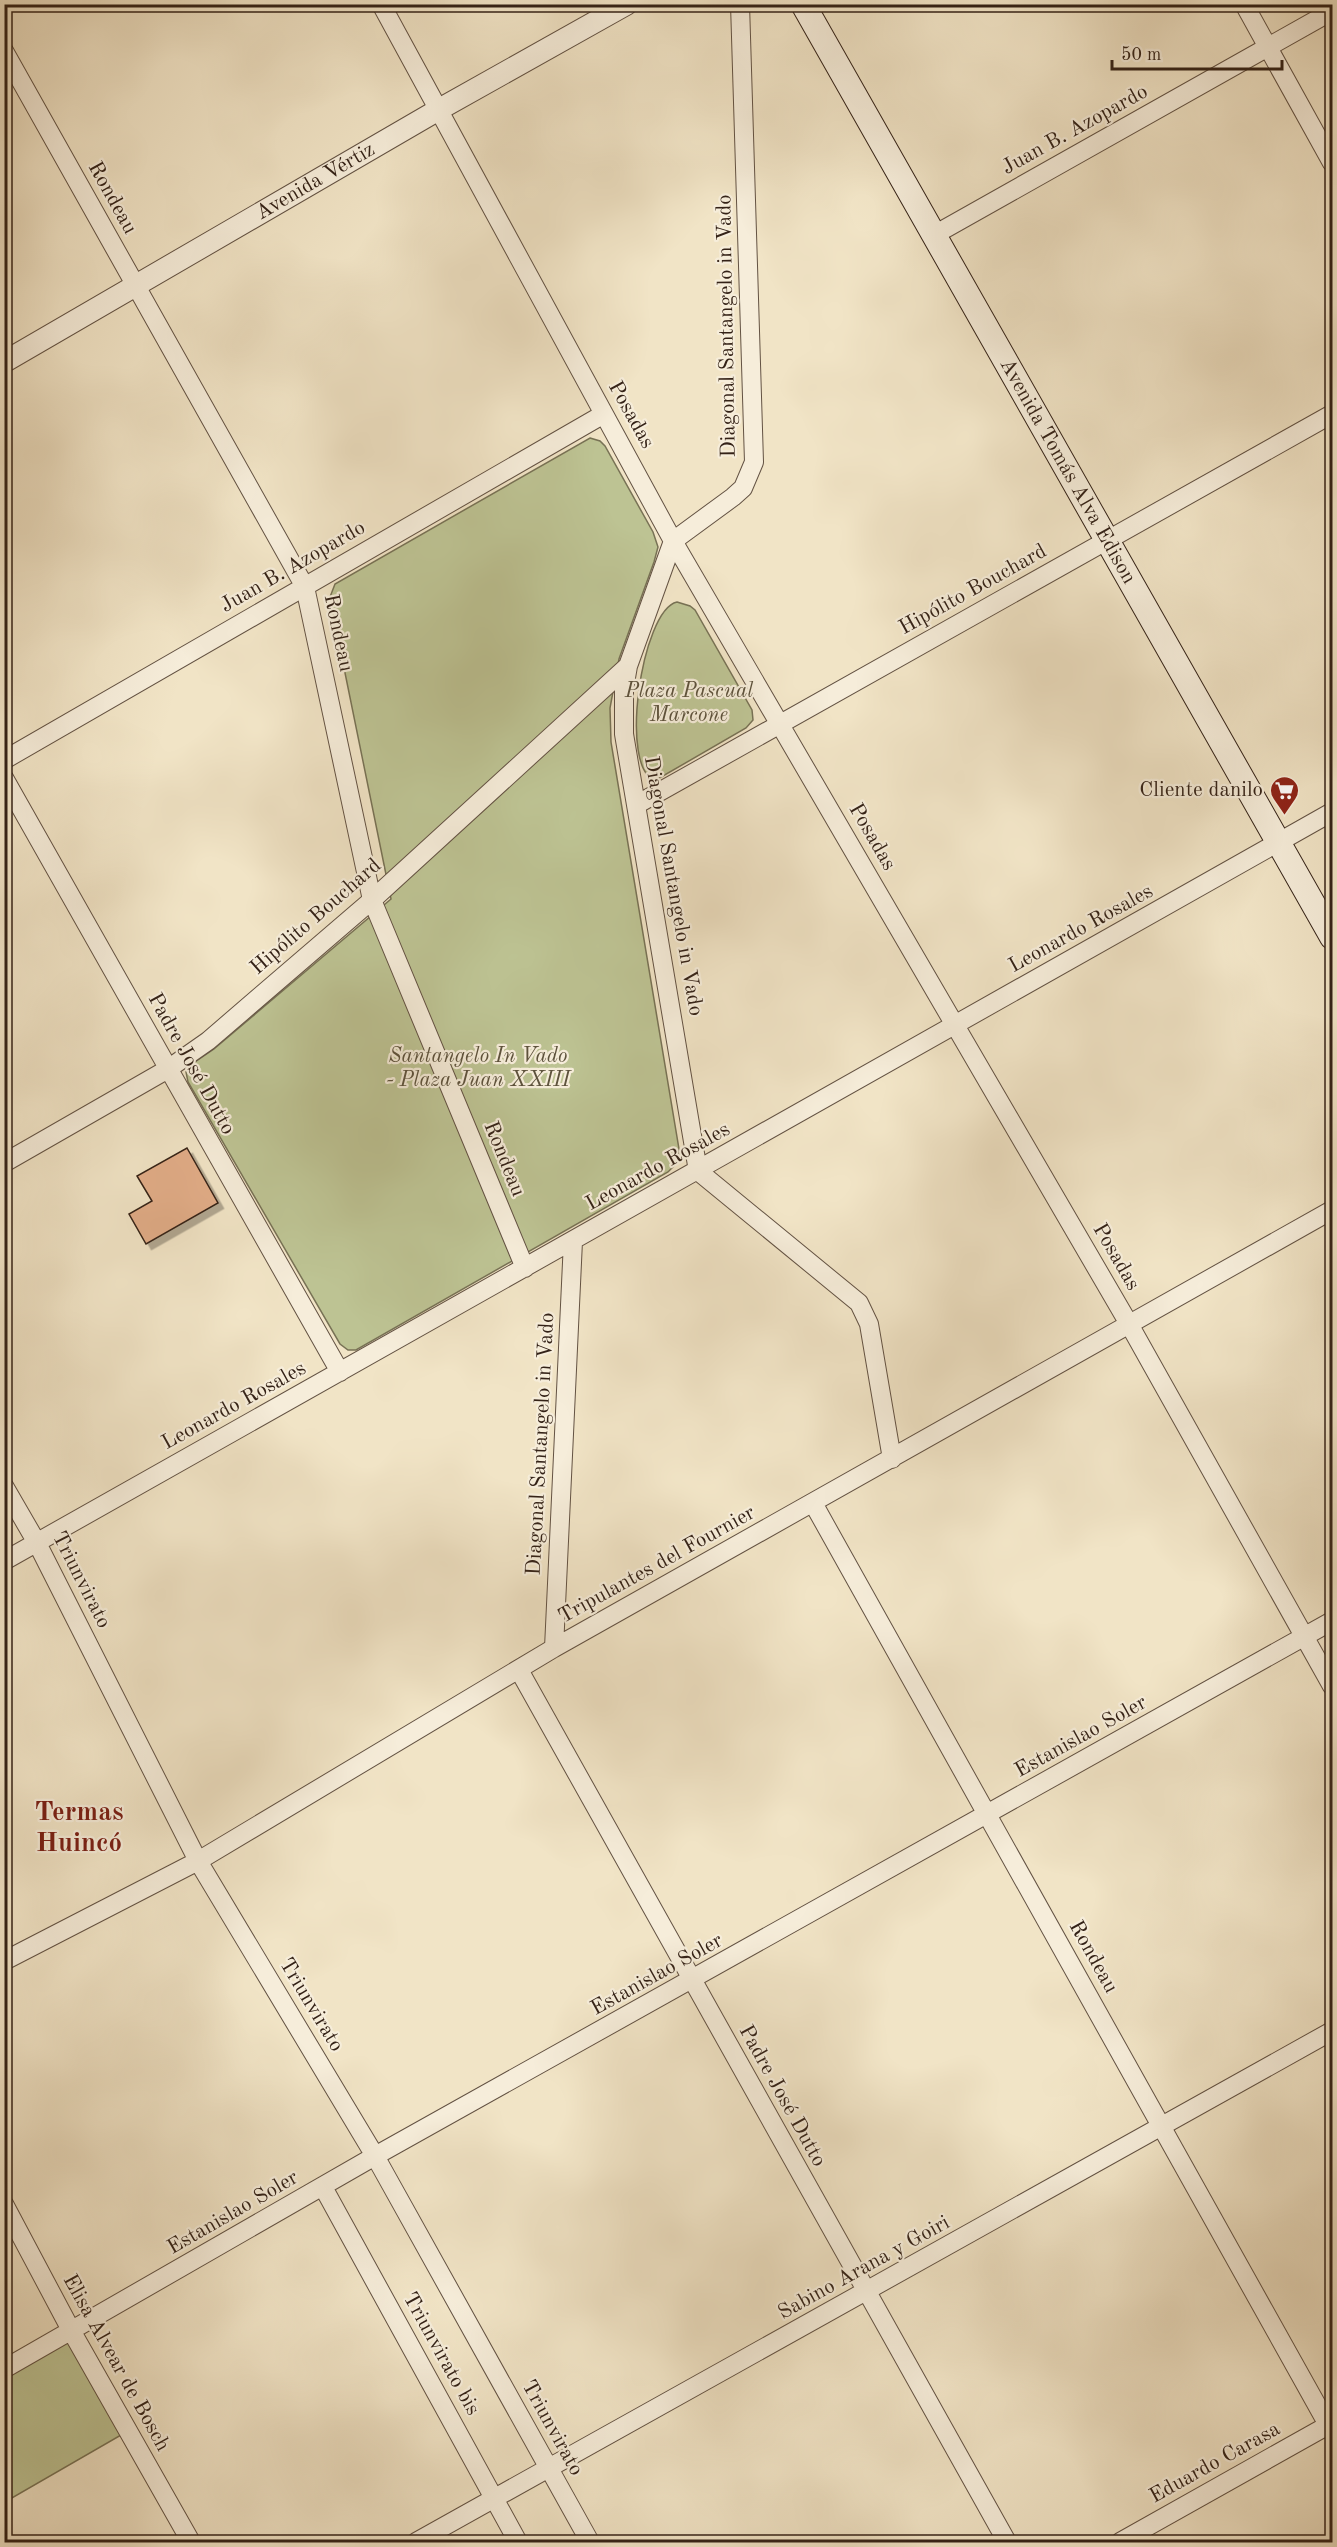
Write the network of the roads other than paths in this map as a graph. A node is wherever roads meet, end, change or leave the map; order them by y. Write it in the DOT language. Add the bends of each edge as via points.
graph roads {
  1 [pos="381,4"];
  2 [pos="627,4"];
  3 [pos="740,4"];
  4 [pos="803,4"];
  5 [pos="1244,4"];
  6 [pos="1332,11"];
  7 [pos="1268,47"];
  8 [pos="4,51"];
  9 [pos="438,110"];
  10 [pos="1332,163"];
  11 [pos="934,235"];
  12 [pos="136,287"];
  13 [pos="4,362"];
  14 [pos="604,414"];
  15 [pos="1332,414"];
  16 [pos="1107,540"];
  17 [pos="673,541"];
  18 [pos="305,587"];
  19 [pos="628,666"];
  20 [pos="781,723"];
  21 [pos="4,760"];
  22 [pos="4,778"];
  23 [pos="636,805"];
  24 [pos="1332,812"];
  25 [pos="1279,843"];
  26 [pos="372,900"];
  27 [pos="1332,938"];
  28 [pos="955,1026"];
  29 [pos="168,1069"];
  30 [pos="4,1163"];
  31 [pos="698,1171"];
  32 [pos="1332,1210"];
  33 [pos="573,1241"];
  34 [pos="525,1268"];
  35 [pos="1129,1324"];
  36 [pos="340,1372"];
  37 [pos="892,1459"];
  38 [pos="4,1486"];
  39 [pos="813,1503"];
  40 [pos="37,1543"];
  41 [pos="4,1561"];
  42 [pos="1332,1621"];
  43 [pos="1305,1637"];
  44 [pos="554,1648"];
  45 [pos="519,1670"];
  46 [pos="1332,1686"];
  47 [pos="988,1816"];
  48 [pos="198,1861"];
  49 [pos="4,1961"];
  50 [pos="692,1981"];
  51 [pos="1332,2031"];
  52 [pos="1162,2127"];
  53 [pos="375,2156"];
  54 [pos="323,2187"];
  55 [pos="4,2204"];
  56 [pos="867,2292"];
  57 [pos="72,2332"];
  58 [pos="4,2369"];
  59 [pos="1331,2427"];
  60 [pos="549,2469"];
  61 [pos="495,2498"];
  62 [pos="191,2542"];
  63 [pos="416,2542"];
  64 [pos="518,2542"];
  65 [pos="590,2542"];
  66 [pos="1007,2542"];
  67 [pos="1120,2542"];
  1 -- 9 [label="street, Posadas"];
  2 -- 9 [label="street, Avenida Vértiz"];
  3 -- 17 [label="street, Diagonal Santangelo in Vado" via="754,462 743,488 733,498"];
  4 -- 11 [label="main road, Avenida Tomás Alva Edison"];
  5 -- 7 [label="street"];
  6 -- 7 [label="street, Juan B. Azopardo"];
  7 -- 10 [label="street"];
  7 -- 11 [label="street, Juan B. Azopardo"];
  8 -- 12 [label="street, Rondeau"];
  9 -- 12 [label="street, Avenida Vértiz"];
  9 -- 14 [label="street, Posadas"];
  11 -- 16 [label="main road, Avenida Tomás Alva Edison"];
  12 -- 13 [label="street, Avenida Vértiz"];
  12 -- 18 [label="street, Rondeau"];
  14 -- 17 [label="street, Posadas"];
  14 -- 18 [label="street, Juan B. Azopardo"];
  15 -- 16 [label="street, Hipólito Bouchard"];
  16 -- 20 [label="street, Hipólito Bouchard"];
  16 -- 25 [label="main road, Avenida Tomás Alva Edison"];
  17 -- 19 [label="street, Diagonal Santangelo in Vado"];
  17 -- 20 [label="street, Posadas"];
  18 -- 21 [label="street, Juan B. Azopardo"];
  18 -- 26 [label="street, Rondeau"];
  19 -- 23 [label="street, Diagonal Santangelo in Vado" via="624,734"];
  19 -- 26 [label="street, Hipólito Bouchard"];
  20 -- 23 [label="street, Hipólito Bouchard"];
  20 -- 28 [label="street, Posadas"];
  22 -- 29 [label="street, Padre José Dutto"];
  23 -- 31 [label="street, Diagonal Santangelo in Vado"];
  24 -- 25 [label="street, Leonardo Rosales"];
  25 -- 27 [label="main road, Avenida Tomás Alva Edison"];
  25 -- 28 [label="street, Leonardo Rosales"];
  26 -- 29 [label="street, Hipólito Bouchard" via="208,1041"];
  26 -- 34 [label="street, Rondeau"];
  28 -- 31 [label="street, Leonardo Rosales"];
  28 -- 35 [label="street, Posadas"];
  29 -- 30 [label="street, Hipólito Bouchard"];
  29 -- 36 [label="street, Padre José Dutto"];
  31 -- 33 [label="street, Leonardo Rosales"];
  31 -- 37 [label="street" via="859,1303 869,1324"];
  32 -- 35 [label="street, Tripulantes del Fournier"];
  33 -- 34 [label="street, Leonardo Rosales"];
  33 -- 44 [label="street, Diagonal Santangelo in Vado"];
  34 -- 36 [label="street, Leonardo Rosales"];
  35 -- 37 [label="street, Tripulantes del Fournier"];
  35 -- 43 [label="street, Posadas"];
  36 -- 40 [label="street, Leonardo Rosales"];
  37 -- 39 [label="street, Tripulantes del Fournier"];
  38 -- 40 [label="street, Triunvirato"];
  39 -- 44 [label="street, Tripulantes del Fournier"];
  39 -- 47 [label="street, Rondeau"];
  40 -- 41 [label="street, Leonardo Rosales"];
  40 -- 48 [label="street, Triunvirato"];
  42 -- 43 [label="street, Estanislao Soler"];
  43 -- 46 [label="street, Posadas"];
  43 -- 47 [label="street, Estanislao Soler"];
  44 -- 45 [label="street, Tripulantes del Fournier"];
  45 -- 48 [label="street, Tripulantes del Fournier"];
  45 -- 50 [label="street, Padre José Dutto"];
  47 -- 50 [label="street, Estanislao Soler"];
  47 -- 52 [label="street, Rondeau"];
  48 -- 49 [label="street, Tripulantes del Fournier"];
  48 -- 53 [label="street, Triunvirato"];
  50 -- 53 [label="street, Estanislao Soler"];
  50 -- 56 [label="street, Padre José Dutto"];
  51 -- 52 [label="street, Sabino Arana y Goiri"];
  52 -- 56 [label="street, Sabino Arana y Goiri"];
  52 -- 59 [label="street, Rondeau"];
  53 -- 54 [label="street, Estanislao Soler"];
  53 -- 60 [label="street, Triunvirato"];
  54 -- 57 [label="street, Estanislao Soler"];
  54 -- 61 [label="street, Triunvirato bis"];
  55 -- 57 [label="street, Elisa Alvear de Bosch"];
  56 -- 60 [label="street, Sabino Arana y Goiri"];
  56 -- 66 [label="street, Padre José Dutto"];
  57 -- 58 [label="street, Estanislao Soler"];
  57 -- 62 [label="street, Elisa Alvear de Bosch"];
  59 -- 67 [label="street, Eduardo Carasa"];
  60 -- 61 [label="street, Sabino Arana y Goiri"];
  60 -- 65 [label="street, Triunvirato"];
  61 -- 63 [label="street, Sabino Arana y Goiri"];
  61 -- 64 [label="street, Triunvirato bis"];
}
